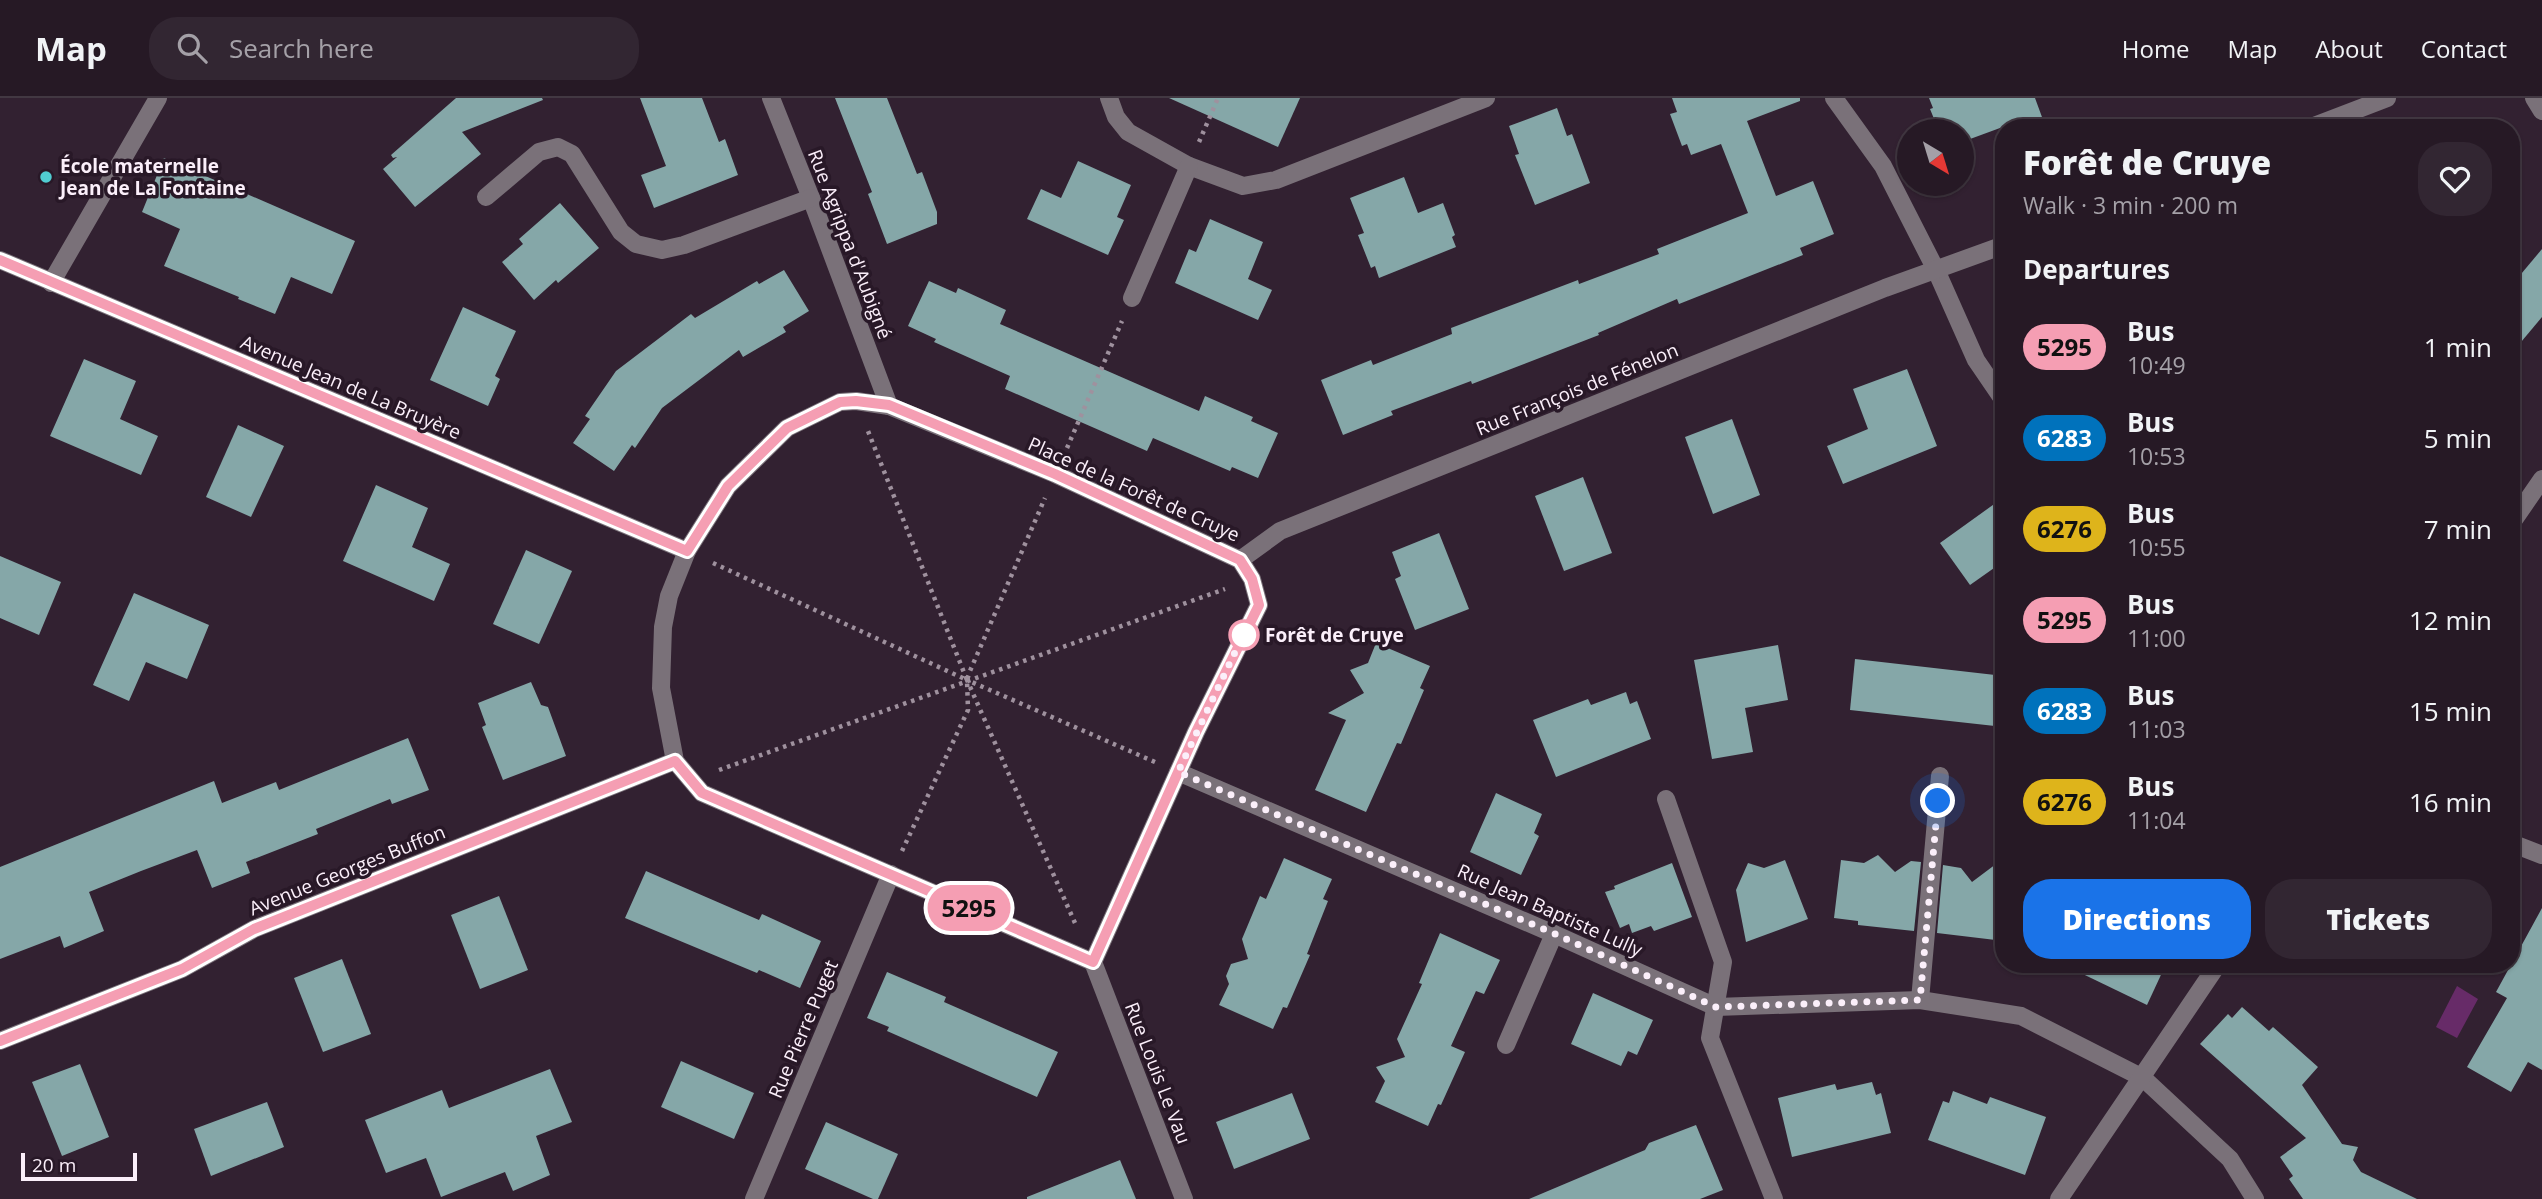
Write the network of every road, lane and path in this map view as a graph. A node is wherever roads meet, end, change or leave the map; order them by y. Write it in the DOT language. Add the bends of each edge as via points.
graph roads {
  1 [pos="158,98"];
  2 [pos="771,98"];
  3 [pos="1109,98"];
  4 [pos="1218,98"];
  5 [pos="1486,98"];
  6 [pos="1834,98"];
  7 [pos="2387,98"];
  8 [pos="2534,98"];
  9 [pos="2542,111"];
  10 [pos="2332,119"];
  11 [pos="1189,166"];
  12 [pos="486,197"];
  13 [pos="811,198"];
  14 [pos="1995,248"];
  15 [pos="0,260"];
  16 [pos="1936,270"];
  17 [pos="51,283"];
  18 [pos="1132,298"];
  19 [pos="1995,388"];
  20 [pos="856,401"];
  21 [pos="889,405"];
  22 [pos="1055,474"];
  23 [pos="2542,479"];
  24 [pos="2520,511"];
  25 [pos="687,551"];
  26 [pos="1240,560"];
  27 [pos="1252,579"];
  28 [pos="967,680"];
  29 [pos="675,761"];
  30 [pos="1178,772"];
  31 [pos="1940,776"];
  32 [pos="692,780"];
  33 [pos="1666,799"];
  34 [pos="2520,846"];
  35 [pos="2542,855"];
  36 [pos="891,874"];
  37 [pos="1555,934"];
  38 [pos="1093,962"];
  39 [pos="2212,973"];
  40 [pos="1920,1000"];
  41 [pos="1716,1007"];
  42 [pos="0,1041"];
  43 [pos="1506,1045"];
  44 [pos="2143,1078"];
  45 [pos="754,1199"];
  46 [pos="1184,1199"];
  47 [pos="1774,1199"];
  48 [pos="2059,1199"];
  49 [pos="2255,1199"];
  1 -- 17 [label="street"];
  2 -- 13 [label="street, Rue Agrippa d'Aubigné"];
  3 -- 11 [label="street" via="1128,132"];
  4 -- 11 [label="path"];
  5 -- 11 [label="street" via="1276,180 1243,186"];
  6 -- 16 [label="street" via="1883,166"];
  7 -- 10 [label="street"];
  8 -- 9 [label="street"];
  11 -- 18 [label="street"];
  12 -- 13 [label="street" via="539,152 558,147 572,154 621,232 636,244 662,250"];
  13 -- 21 [label="street, Rue Agrippa d'Aubigné"];
  14 -- 16 [label="street, Rue François de Fénelon"];
  15 -- 17 [label="street, Avenue Jean de La Bruyère"];
  16 -- 19 [label="street" via="1976,360"];
  16 -- 26 [label="street, Rue François de Fénelon" via="1280,531"];
  17 -- 25 [label="street, Avenue Jean de La Bruyère"];
  18 -- 22 [label="path"];
  20 -- 21 [label="street, Place de la Forêt de Cruye"];
  20 -- 25 [label="street, Place de la Forêt de Cruye" via="840,402 787,428 728,486"];
  20 -- 28 [label="path"];
  21 -- 22 [label="street, Place de la Forêt de Cruye"];
  22 -- 26 [label="street, Place de la Forêt de Cruye"];
  22 -- 28 [label="path"];
  23 -- 24 [label="street"];
  25 -- 28 [label="path"];
  25 -- 29 [label="street, Place de la Forêt de Cruye" via="669,596 663,627 661,688"];
  26 -- 27 [label="street, Place de la Forêt de Cruye"];
  27 -- 28 [label="path"];
  27 -- 30 [label="street, Place de la Forêt de Cruye" via="1259,605"];
  28 -- 30 [label="path"];
  28 -- 32 [label="path"];
  28 -- 36 [label="path" via="968,710"];
  28 -- 38 [label="path"];
  29 -- 32 [label="street"];
  29 -- 42 [label="street, Avenue Georges Buffon" via="254,929 182,969"];
  30 -- 37 [label="street, Rue Jean Baptiste Lully"];
  30 -- 38 [label="street, Place de la Forêt de Cruye"];
  31 -- 40 [label="street"];
  32 -- 36 [label="street" via="702,793"];
  33 -- 41 [label="street" via="1723,962"];
  34 -- 35 [label="street"];
  36 -- 38 [label="street"];
  36 -- 45 [label="street, Rue Pierre Puget"];
  37 -- 41 [label="street, Rue Jean Baptiste Lully"];
  37 -- 43 [label="street"];
  38 -- 46 [label="street, Rue Louis Le Vau"];
  39 -- 44 [label="street"];
  40 -- 41 [label="street"];
  40 -- 44 [label="street" via="2021,1016"];
  41 -- 47 [label="street" via="1710,1038"];
  44 -- 48 [label="street"];
  44 -- 49 [label="street" via="2230,1159"];
}
